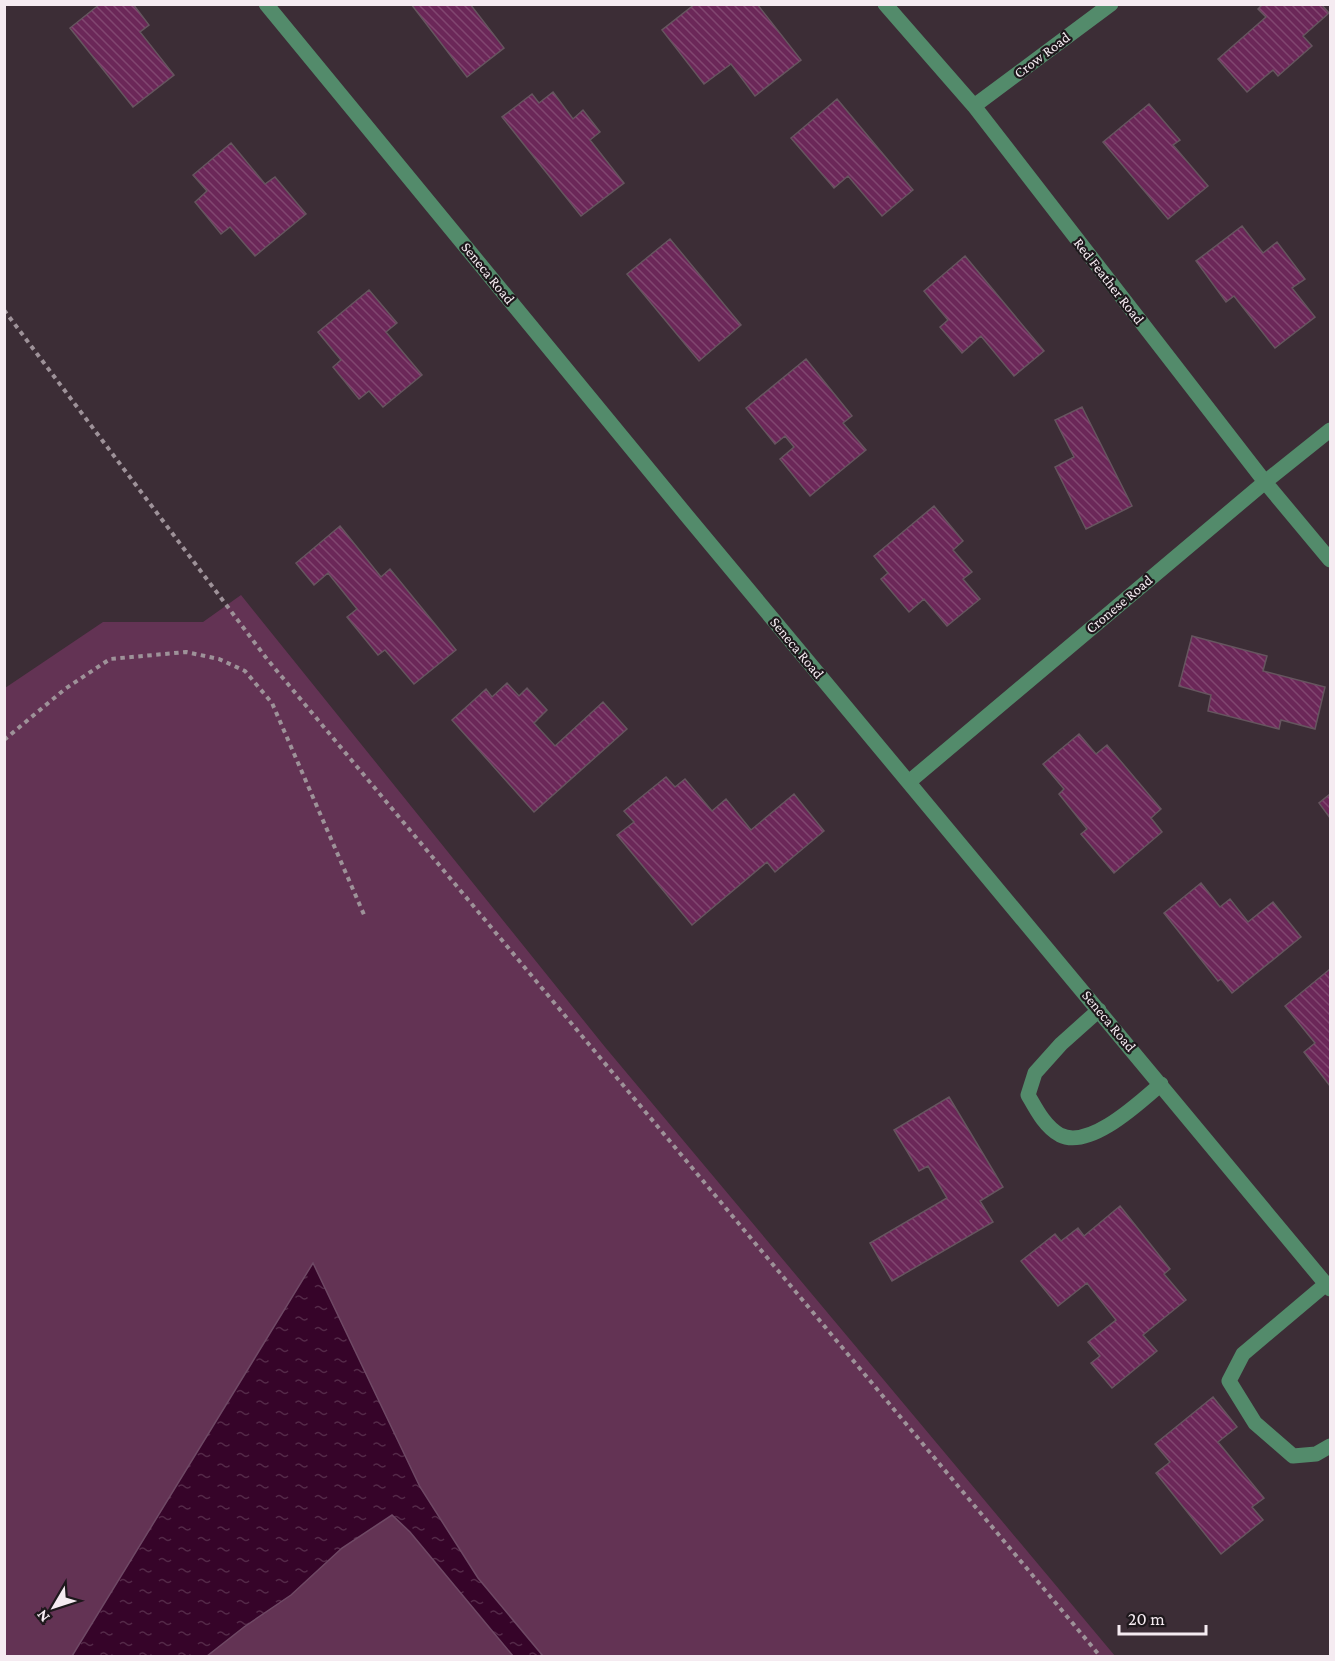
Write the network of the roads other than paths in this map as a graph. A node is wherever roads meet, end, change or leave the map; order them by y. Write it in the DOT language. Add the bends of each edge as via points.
graph roads {
  1 [pos="267,4"];
  2 [pos="885,4"];
  3 [pos="1111,4"];
  4 [pos="974,106"];
  5 [pos="1330,430"];
  6 [pos="1265,482"];
  7 [pos="1330,560"];
  8 [pos="910,781"];
  9 [pos="1099,1010"];
  10 [pos="1161,1084"];
  11 [pos="1328,1287"];
  12 [pos="1330,1446"];
  1 -- 8 [label="street, Seneca Road"];
  2 -- 4 [label="street, Red Feather Road"];
  3 -- 4 [label="street, Crow Road"];
  4 -- 6 [label="street, Red Feather Road"];
  5 -- 6 [label="street, Cronese Road"];
  6 -- 7 [label="street, Red Feather Road"];
  6 -- 8 [label="street, Cronese Road"];
  8 -- 9 [label="street, Seneca Road"];
  9 -- 10 [label="street, Seneca Road"];
  9 -- 10 [label="street" via="1035,1073 1028,1095 1042,1119 1061,1136 1086,1137 1122,1117"];
  10 -- 11 [label="street, Seneca Road"];
  11 -- 12 [label="street" via="1243,1353 1230,1381 1255,1423 1293,1456 1316,1454"];
}
